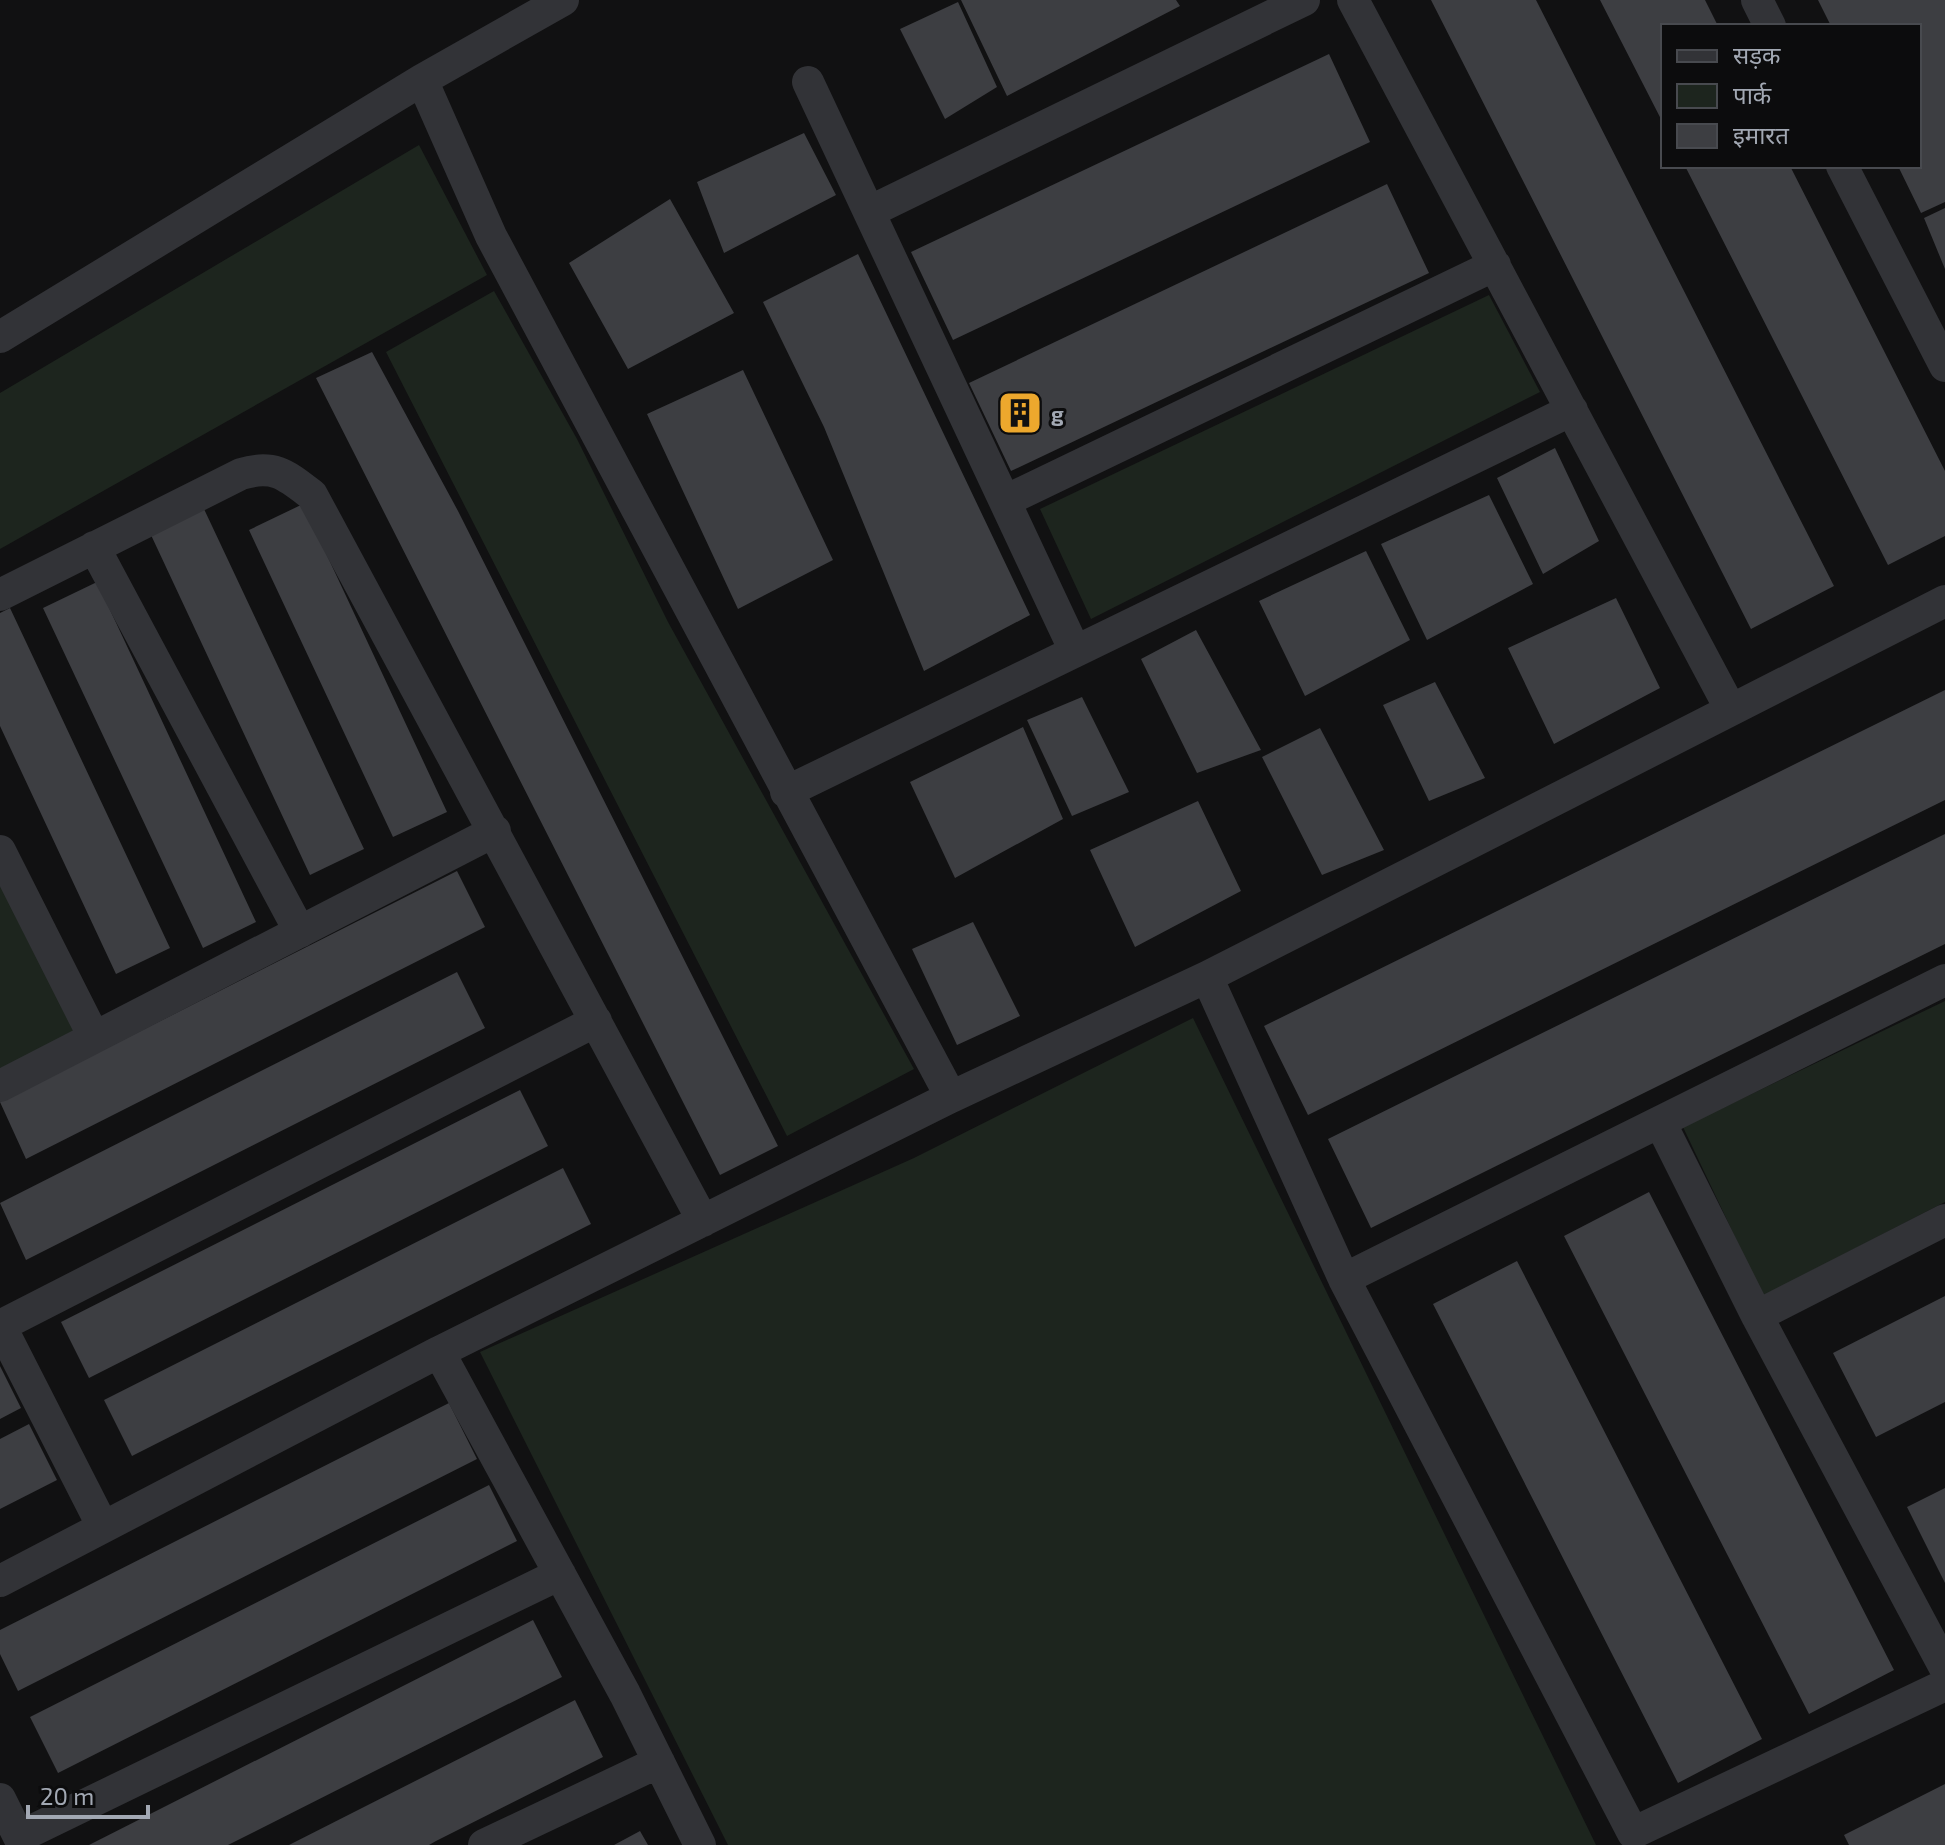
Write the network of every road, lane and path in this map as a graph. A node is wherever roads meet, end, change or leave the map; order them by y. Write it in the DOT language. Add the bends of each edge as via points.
graph roads {
  1 [pos="563,0"];
  2 [pos="1304,0"];
  3 [pos="1353,0"];
  4 [pos="1757,0"];
  5 [pos="1769,24"];
  6 [pos="422,80"];
  7 [pos="808,82"];
  8 [pos="1843,168"];
  9 [pos="871,211"];
  10 [pos="1495,265"];
  11 [pos="0,337"];
  12 [pos="1945,366"];
  13 [pos="1572,410"];
  14 [pos="1005,501"];
  15 [pos="94,547"];
  16 [pos="0,595"];
  17 [pos="1945,601"];
  18 [pos="1075,651"];
  19 [pos="1731,710"];
  20 [pos="786,792"];
  21 [pos="495,831"];
  22 [pos="0,851"];
  23 [pos="300,932"];
  24 [pos="1207,977"];
  25 [pos="1945,980"];
  26 [pos="596,1021"];
  27 [pos="94,1037"];
  28 [pos="0,1086"];
  29 [pos="951,1097"];
  30 [pos="1660,1122"];
  31 [pos="1945,1220"];
  32 [pos="703,1221"];
  33 [pos="1344,1279"];
  34 [pos="1757,1316"];
  35 [pos="0,1326"];
  36 [pos="439,1352"];
  37 [pos="103,1527"];
  38 [pos="560,1574"];
  39 [pos="0,1581"];
  40 [pos="1945,1668"];
  41 [pos="1945,1685"];
  42 [pos="659,1762"];
  43 [pos="0,1799"];
  44 [pos="1636,1839"];
  45 [pos="21,1841"];
  46 [pos="484,1845"];
  47 [pos="700,1845"];
  1 -- 6 [label="street"];
  2 -- 9 [label="street"];
  3 -- 10 [label="street"];
  4 -- 5 [label="street"];
  6 -- 11 [label="street"];
  6 -- 20 [label="street" via="498,250"];
  7 -- 9 [label="street"];
  8 -- 12 [label="street"];
  9 -- 14 [label="street"];
  10 -- 13 [label="street"];
  10 -- 14 [label="street"];
  13 -- 18 [label="street"];
  13 -- 19 [label="street"];
  14 -- 18 [label="street"];
  15 -- 16 [label="street"];
  15 -- 21 [label="street" via="241,474 263,468 288,477 312,495"];
  15 -- 23 [label="street"];
  17 -- 19 [label="street"];
  18 -- 20 [label="street"];
  19 -- 24 [label="street"];
  20 -- 29 [label="street"];
  21 -- 23 [label="street"];
  21 -- 26 [label="street"];
  22 -- 27 [label="street"];
  23 -- 27 [label="street"];
  24 -- 29 [label="street"];
  24 -- 33 [label="street"];
  25 -- 30 [label="street"];
  26 -- 32 [label="street"];
  26 -- 35 [label="street"];
  27 -- 28 [label="street"];
  29 -- 32 [label="street"];
  30 -- 33 [label="street"];
  30 -- 34 [label="street"];
  31 -- 34 [label="street"];
  32 -- 36 [label="street"];
  33 -- 44 [label="street"];
  34 -- 40 [label="street"];
  35 -- 37 [label="street"];
  36 -- 37 [label="street"];
  36 -- 38 [label="street"];
  37 -- 39 [label="street"];
  38 -- 42 [label="street"];
  38 -- 45 [label="street"];
  41 -- 44 [label="street"];
  42 -- 46 [label="street"];
  42 -- 47 [label="street"];
  43 -- 45 [label="street"];
}
